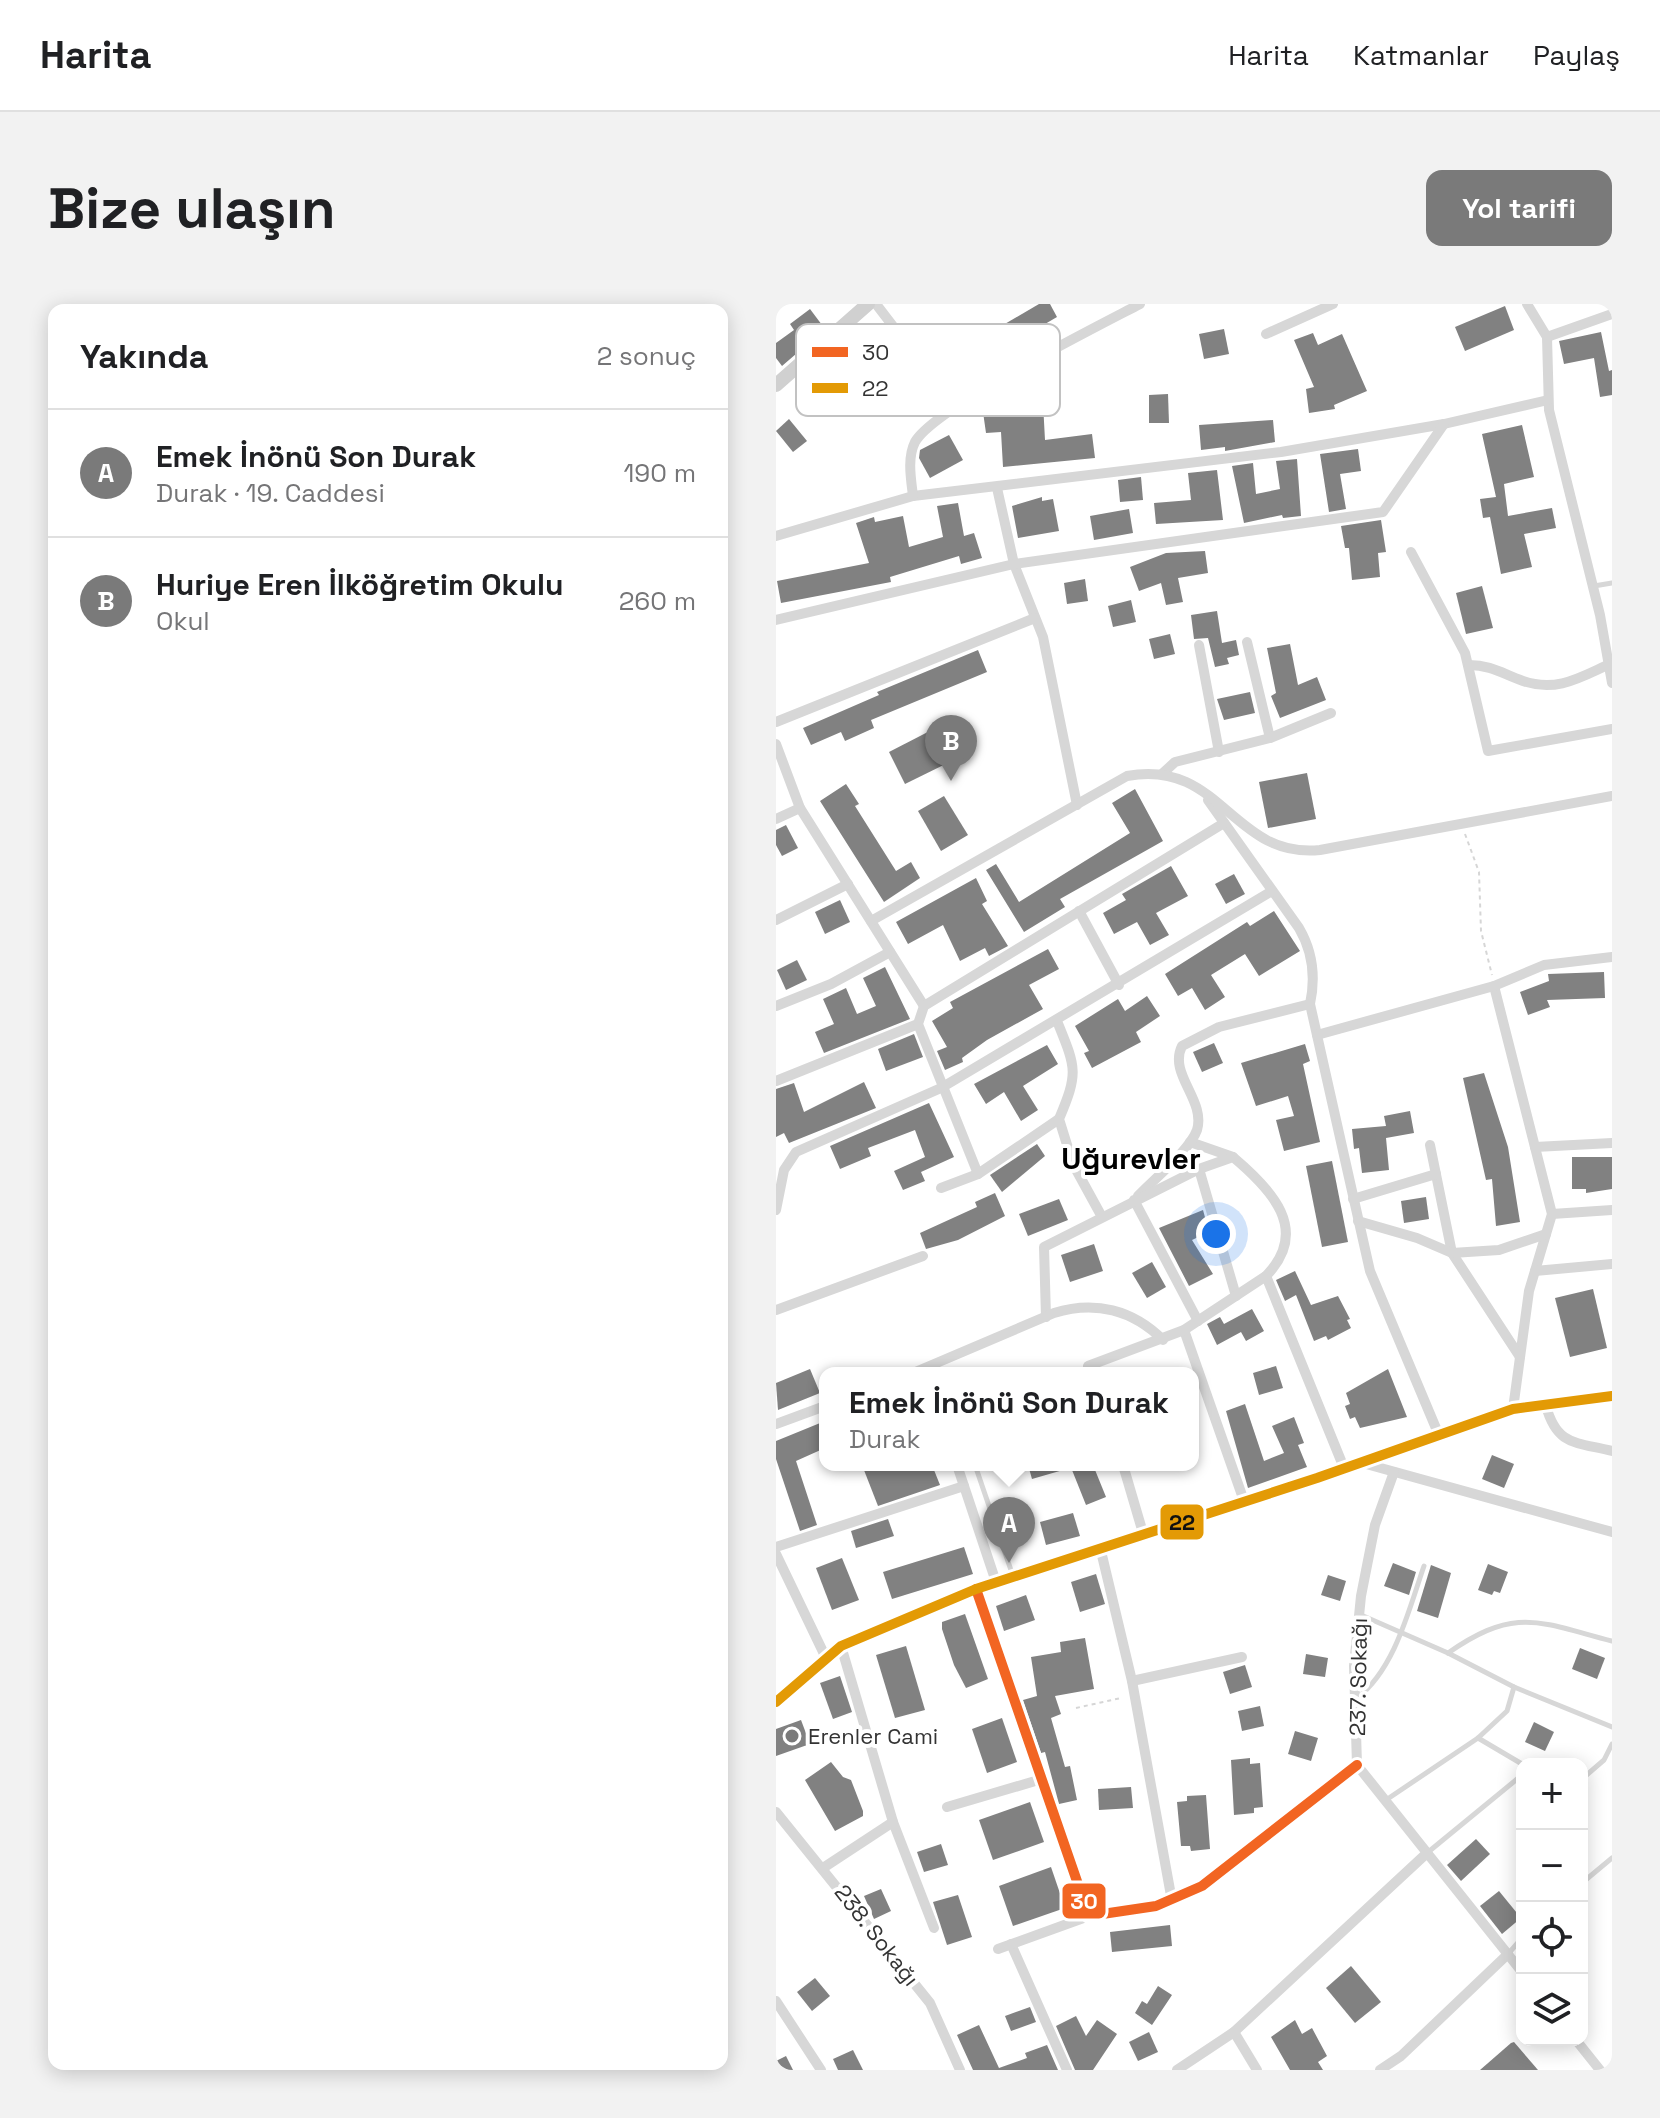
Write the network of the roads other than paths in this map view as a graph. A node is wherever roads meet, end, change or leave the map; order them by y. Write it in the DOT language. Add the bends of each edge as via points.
graph roads {
  1 [pos="868,304"];
  2 [pos="876,304"];
  3 [pos="1140,304"];
  4 [pos="1333,304"];
  5 [pos="1527,304"];
  6 [pos="1612,314"];
  7 [pos="845,324"];
  8 [pos="891,324"];
  9 [pos="1266,334"];
  10 [pos="1547,337"];
  11 [pos="1060,349"];
  12 [pos="796,367"];
  13 [pos="776,385"];
  14 [pos="1548,400"];
  15 [pos="945,416"];
  16 [pos="1444,424"];
  17 [pos="997,488"];
  18 [pos="913,496"];
  19 [pos="776,536"];
  20 [pos="1411,552"];
  21 [pos="1014,564"];
  22 [pos="1612,583"];
  23 [pos="1593,586"];
  24 [pos="1035,618"];
  25 [pos="776,620"];
  26 [pos="1247,642"];
  27 [pos="1199,645"];
  28 [pos="1611,663"];
  29 [pos="1469,665"];
  30 [pos="1612,683"];
  31 [pos="1331,713"];
  32 [pos="776,722"];
  33 [pos="1612,729"];
  34 [pos="1270,738"];
  35 [pos="776,744"];
  36 [pos="1219,752"];
  37 [pos="1162,774"];
  38 [pos="1199,787"];
  39 [pos="1612,796"];
  40 [pos="1077,805"];
  41 [pos="800,808"];
  42 [pos="776,819"];
  43 [pos="1224,823"];
  44 [pos="848,884"];
  45 [pos="1272,891"];
  46 [pos="1079,911"];
  47 [pos="776,920"];
  48 [pos="871,921"];
  49 [pos="890,952"];
  50 [pos="1612,957"];
  51 [pos="1119,985"];
  52 [pos="1494,986"];
  53 [pos="1310,1004"];
  54 [pos="776,1006"];
  55 [pos="924,1006"];
  56 [pos="1057,1021"];
  57 [pos="918,1024"];
  58 [pos="1317,1035"];
  59 [pos="776,1081"];
  60 [pos="941,1088"];
  61 [pos="1059,1119"];
  62 [pos="1190,1142"];
  63 [pos="1612,1143"];
  64 [pos="1430,1145"];
  65 [pos="1535,1147"];
  66 [pos="1233,1157"];
  67 [pos="1199,1169"];
  68 [pos="978,1174"];
  69 [pos="1436,1174"];
  70 [pos="941,1188"];
  71 [pos="1353,1199"];
  72 [pos="1134,1200"];
  73 [pos="776,1210"];
  74 [pos="1612,1210"];
  75 [pos="1552,1214"];
  76 [pos="1102,1217"];
  77 [pos="1358,1221"];
  78 [pos="1546,1234"];
  79 [pos="1452,1253"];
  80 [pos="923,1256"];
  81 [pos="1612,1264"];
  82 [pos="1535,1271"];
  83 [pos="1266,1276"];
  84 [pos="1236,1296"];
  85 [pos="776,1310"];
  86 [pos="1046,1317"];
  87 [pos="1198,1321"];
  88 [pos="1184,1330"];
  89 [pos="1163,1340"];
  90 [pos="1520,1357"];
  91 [pos="944,1367"];
  92 [pos="1088,1367"];
  93 [pos="1197,1367"];
  94 [pos="1199,1373"];
  95 [pos="1612,1396"];
  96 [pos="1546,1406"];
  97 [pos="819,1408"];
  98 [pos="1513,1409"];
  99 [pos="776,1424"];
  100 [pos="1438,1433"];
  101 [pos="1612,1451"];
  102 [pos="1359,1462"];
  103 [pos="1344,1468"];
  104 [pos="959,1471"];
  105 [pos="977,1471"];
  106 [pos="1125,1471"];
  107 [pos="1394,1472"];
  108 [pos="964,1486"];
  109 [pos="1244,1501"];
  110 [pos="1612,1532"];
  111 [pos="1143,1533"];
  112 [pos="776,1547"];
  113 [pos="1100,1547"];
  114 [pos="776,1554"];
  115 [pos="1424,1566"];
  116 [pos="1014,1576"];
  117 [pos="996,1582"];
  118 [pos="976,1589"];
  119 [pos="1358,1614"];
  120 [pos="1401,1631"];
  121 [pos="1612,1641"];
  122 [pos="841,1646"];
  123 [pos="1448,1653"];
  124 [pos="1242,1657"];
  125 [pos="826,1658"];
  126 [pos="1132,1681"];
  127 [pos="1514,1687"];
  128 [pos="1354,1700"];
  129 [pos="776,1702"];
  130 [pos="1612,1727"];
  131 [pos="1478,1738"];
  132 [pos="1612,1744"];
  133 [pos="1516,1760"];
  134 [pos="1357,1765"];
  135 [pos="1588,1774"];
  136 [pos="1042,1779"];
  137 [pos="1516,1780"];
  138 [pos="1385,1801"];
  139 [pos="947,1807"];
  140 [pos="776,1812"];
  141 [pos="893,1822"];
  142 [pos="1427,1853"];
  143 [pos="1612,1858"];
  144 [pos="823,1868"];
  145 [pos="1588,1878"];
  146 [pos="1172,1901"];
  147 [pos="1089,1916"];
  148 [pos="934,1928"];
  149 [pos="1011,1944"];
  150 [pos="1516,1945"];
  151 [pos="998,1949"];
  152 [pos="1508,1954"];
  153 [pos="1516,1964"];
  154 [pos="776,2001"];
  155 [pos="1234,2032"];
  156 [pos="1581,2046"];
  157 [pos="821,2070"];
  158 [pos="960,2070"];
  159 [pos="1067,2070"];
  160 [pos="1177,2070"];
  161 [pos="1257,2070"];
  162 [pos="1380,2070"];
  163 [pos="1600,2070"];
  1 -- 7 [label="street"];
  2 -- 8 [label="street"];
  3 -- 11 [label="street"];
  4 -- 9 [label="street"];
  5 -- 10 [label="street"];
  6 -- 10 [label="street"];
  10 -- 14 [label="street"];
  12 -- 13 [label="street"];
  14 -- 16 [label="street"];
  14 -- 23 [label="street"];
  15 -- 18 [label="street" via="915,443 910,462"];
  16 -- 17 [label="street" via="1281,452"];
  16 -- 21 [label="street" via="1383,512"];
  17 -- 18 [label="street"];
  17 -- 21 [label="street"];
  18 -- 19 [label="street"];
  20 -- 29 [label="street"];
  21 -- 24 [label="street"];
  21 -- 25 [label="street"];
  22 -- 23 [label="lane"];
  23 -- 28 [label="street"];
  24 -- 32 [label="street"];
  24 -- 40 [label="street"];
  26 -- 34 [label="street"];
  27 -- 36 [label="street"];
  28 -- 29 [label="street" via="1580,681 1548,685"];
  28 -- 30 [label="street"];
  29 -- 33 [label="street" via="1488,751"];
  31 -- 34 [label="street"];
  34 -- 36 [label="street"];
  35 -- 41 [label="street"];
  36 -- 37 [label="street" via="1175,762"];
  37 -- 38 [label="street"];
  37 -- 40 [label="street" via="1127,776"];
  38 -- 39 [label="street" via="1253,834 1297,851"];
  38 -- 43 [label="street"];
  40 -- 48 [label="street"];
  41 -- 42 [label="street"];
  41 -- 44 [label="street"];
  43 -- 45 [label="street"];
  43 -- 46 [label="street"];
  44 -- 47 [label="street"];
  44 -- 48 [label="street"];
  45 -- 51 [label="street"];
  45 -- 53 [label="street" via="1308,948 1313,970"];
  46 -- 51 [label="street"];
  46 -- 55 [label="street"];
  48 -- 49 [label="street"];
  49 -- 54 [label="street"];
  49 -- 55 [label="street"];
  50 -- 52 [label="street" via="1544,965"];
  51 -- 56 [label="street"];
  52 -- 58 [label="street"];
  52 -- 65 [label="street"];
  53 -- 58 [label="street"];
  53 -- 62 [label="street" via="1219,1027 1182,1046 1178,1060 1199,1121"];
  55 -- 57 [label="street"];
  56 -- 60 [label="street"];
  56 -- 61 [label="street" via="1075,1080"];
  57 -- 59 [label="street"];
  57 -- 60 [label="street"];
  58 -- 71 [label="street"];
  60 -- 68 [label="street"];
  60 -- 73 [label="street" via="796,1152 784,1170"];
  61 -- 68 [label="street"];
  61 -- 76 [label="street" via="1073,1164"];
  62 -- 66 [label="street"];
  62 -- 72 [label="street"];
  63 -- 65 [label="street"];
  64 -- 69 [label="street"];
  65 -- 75 [label="street"];
  66 -- 67 [label="street"];
  66 -- 83 [label="street" via="1272,1196 1285,1221 1286,1244 1279,1263"];
  67 -- 72 [label="street"];
  67 -- 84 [label="street"];
  68 -- 70 [label="street"];
  69 -- 71 [label="street"];
  69 -- 79 [label="street"];
  71 -- 77 [label="street"];
  72 -- 76 [label="street"];
  72 -- 87 [label="street"];
  74 -- 75 [label="street"];
  75 -- 78 [label="street"];
  76 -- 86 [label="street" via="1044,1247"];
  77 -- 79 [label="street"];
  77 -- 100 [label="street" via="1370,1271"];
  78 -- 79 [label="street" via="1499,1250"];
  78 -- 82 [label="street"];
  79 -- 90 [label="street"];
  80 -- 85 [label="street"];
  81 -- 82 [label="street"];
  82 -- 90 [label="street"];
  83 -- 84 [label="street"];
  83 -- 103 [label="street"];
  84 -- 87 [label="street"];
  86 -- 89 [label="street" via="1079,1307 1104,1308 1142,1322"];
  86 -- 91 [label="street"];
  87 -- 88 [label="street"];
  88 -- 89 [label="street"];
  88 -- 93 [label="street"];
  89 -- 92 [label="street"];
  90 -- 98 [label="street"];
  94 -- 109 [label="street"];
  95 -- 96 [label="street"];
  96 -- 98 [label="street"];
  96 -- 101 [label="street" via="1563,1439"];
  97 -- 99 [label="street"];
  98 -- 100 [label="street"];
  100 -- 102 [label="street"];
  102 -- 103 [label="street"];
  102 -- 107 [label="street"];
  103 -- 109 [label="street"];
  104 -- 108 [label="street"];
  105 -- 116 [label="lane"];
  106 -- 111 [label="street"];
  107 -- 110 [label="street"];
  107 -- 119 [label="street, 237. Sokağı" via="1370,1542"];
  108 -- 112 [label="street"];
  108 -- 117 [label="street"];
  109 -- 111 [label="street"];
  111 -- 113 [label="street"];
  113 -- 116 [label="street"];
  113 -- 126 [label="street"];
  114 -- 125 [label="street"];
  115 -- 120 [label="lane"];
  116 -- 117 [label="street"];
  117 -- 118 [label="street"];
  118 -- 122 [label="street"];
  118 -- 136 [label="street"];
  119 -- 120 [label="lane"];
  119 -- 128 [label="street, 237. Sokağı"];
  120 -- 123 [label="lane"];
  120 -- 128 [label="lane" via="1371,1688"];
  121 -- 123 [label="lane" via="1544,1623 1506,1621"];
  122 -- 125 [label="street"];
  122 -- 141 [label="street"];
  123 -- 127 [label="lane"];
  124 -- 126 [label="street"];
  125 -- 129 [label="street"];
  126 -- 146 [label="street"];
  127 -- 130 [label="lane"];
  127 -- 131 [label="lane" via="1507,1711"];
  128 -- 134 [label="street, 237. Sokağı"];
  131 -- 133 [label="lane"];
  131 -- 138 [label="lane"];
  132 -- 135 [label="lane"];
  134 -- 138 [label="street, 237. Sokağı"];
  134 -- 146 [label="street" via="1216,1877"];
  136 -- 139 [label="street"];
  136 -- 147 [label="street"];
  137 -- 142 [label="lane"];
  138 -- 142 [label="street, 237. Sokağı"];
  140 -- 144 [label="street, 238. Sokağı"];
  141 -- 144 [label="street"];
  141 -- 148 [label="street"];
  142 -- 152 [label="street, 237. Sokağı"];
  142 -- 155 [label="street"];
  143 -- 145 [label="lane"];
  144 -- 158 [label="street, 238. Sokağı" via="930,2003"];
  146 -- 147 [label="street"];
  147 -- 149 [label="street"];
  149 -- 151 [label="street"];
  149 -- 159 [label="street"];
  150 -- 152 [label="lane"];
  152 -- 153 [label="street, 237. Sokağı"];
  152 -- 162 [label="street"];
  154 -- 157 [label="street"];
  155 -- 160 [label="street"];
  155 -- 161 [label="street"];
  156 -- 163 [label="street"];
}
